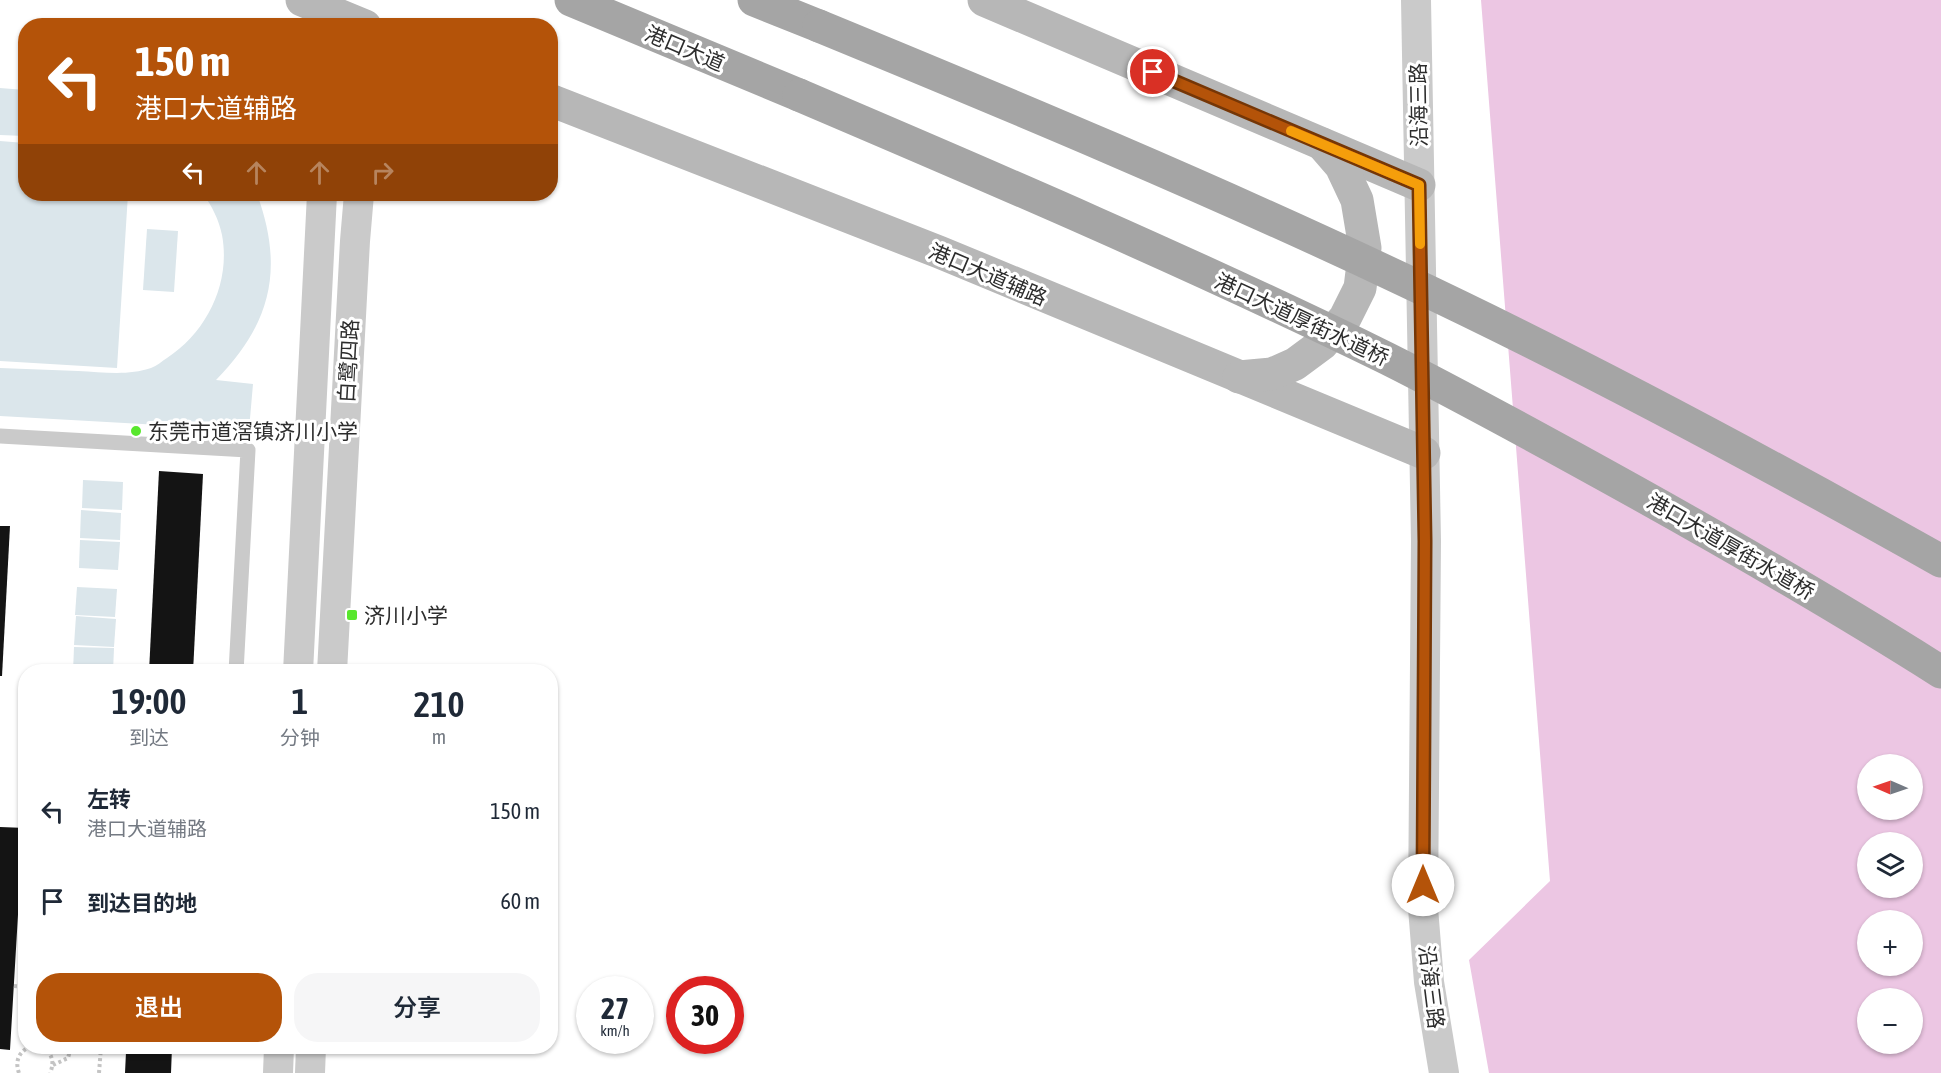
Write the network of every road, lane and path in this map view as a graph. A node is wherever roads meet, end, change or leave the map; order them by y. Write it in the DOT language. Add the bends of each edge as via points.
graph roads {
  1 [pos="301,0"];
  2 [pos="571,0"];
  3 [pos="754,0"];
  4 [pos="984,0"];
  5 [pos="1416,0"];
  6 [pos="309,18"];
  7 [pos="345,18"];
  8 [pos="799,95"];
  9 [pos="558,103"];
  10 [pos="1322,144"];
  11 [pos="1419,185"];
  12 [pos="322,201"];
  13 [pos="358,201"];
  14 [pos="1239,377"];
  15 [pos="0,436"];
  16 [pos="1424,453"];
  17 [pos="1941,561"];
  18 [pos="236,664"];
  19 [pos="298,664"];
  20 [pos="332,664"];
  21 [pos="1941,672"];
  22 [pos="14,986"];
  23 [pos="18,986"];
  24 [pos="20,1054"];
  25 [pos="50,1054"];
  26 [pos="69,1054"];
  27 [pos="100,1054"];
  28 [pos="279,1054"];
  29 [pos="311,1054"];
  30 [pos="53,1065"];
  31 [pos="20,1073"];
  32 [pos="50,1073"];
  33 [pos="99,1073"];
  34 [pos="278,1073"];
  35 [pos="310,1073"];
  36 [pos="1444,1073"];
  1 -- 6 [label="street"];
  1 -- 7 [label="main road"];
  2 -- 8 [label="main road, 港口大道"];
  3 -- 17 [label="main road, bridge" via="1047,120 1407,281 1713,434"];
  4 -- 10 [label="main road"];
  5 -- 11 [label="street, 沿海三路"];
  8 -- 21 [label="main road, 港口大道厚街水道桥, bridge" via="1024,192 1386,358 1668,509 1840,608"];
  9 -- 14 [label="main road, 港口大道辅路" via="939,252"];
  10 -- 11 [label="main road"];
  10 -- 14 [label="main road" via="1341,166 1357,200 1365,248 1360,288 1345,318 1322,344 1295,364 1272,374"];
  11 -- 16 [label="street, 沿海三路"];
  12 -- 19 [label="street, 白鹭四路"];
  13 -- 20 [label="street, 白鹭四路"];
  14 -- 16 [label="main road, 港口大道辅路"];
  15 -- 18 [label="lane" via="248,450"];
  16 -- 36 [label="street, 沿海三路" via="1423,908 1429,982"];
  22 -- 23 [label="path"];
  24 -- 31 [label="path"];
  25 -- 30 [label="path"];
  26 -- 30 [label="path"];
  27 -- 33 [label="path"];
  28 -- 34 [label="street"];
  29 -- 35 [label="street"];
  30 -- 32 [label="path"];
}
